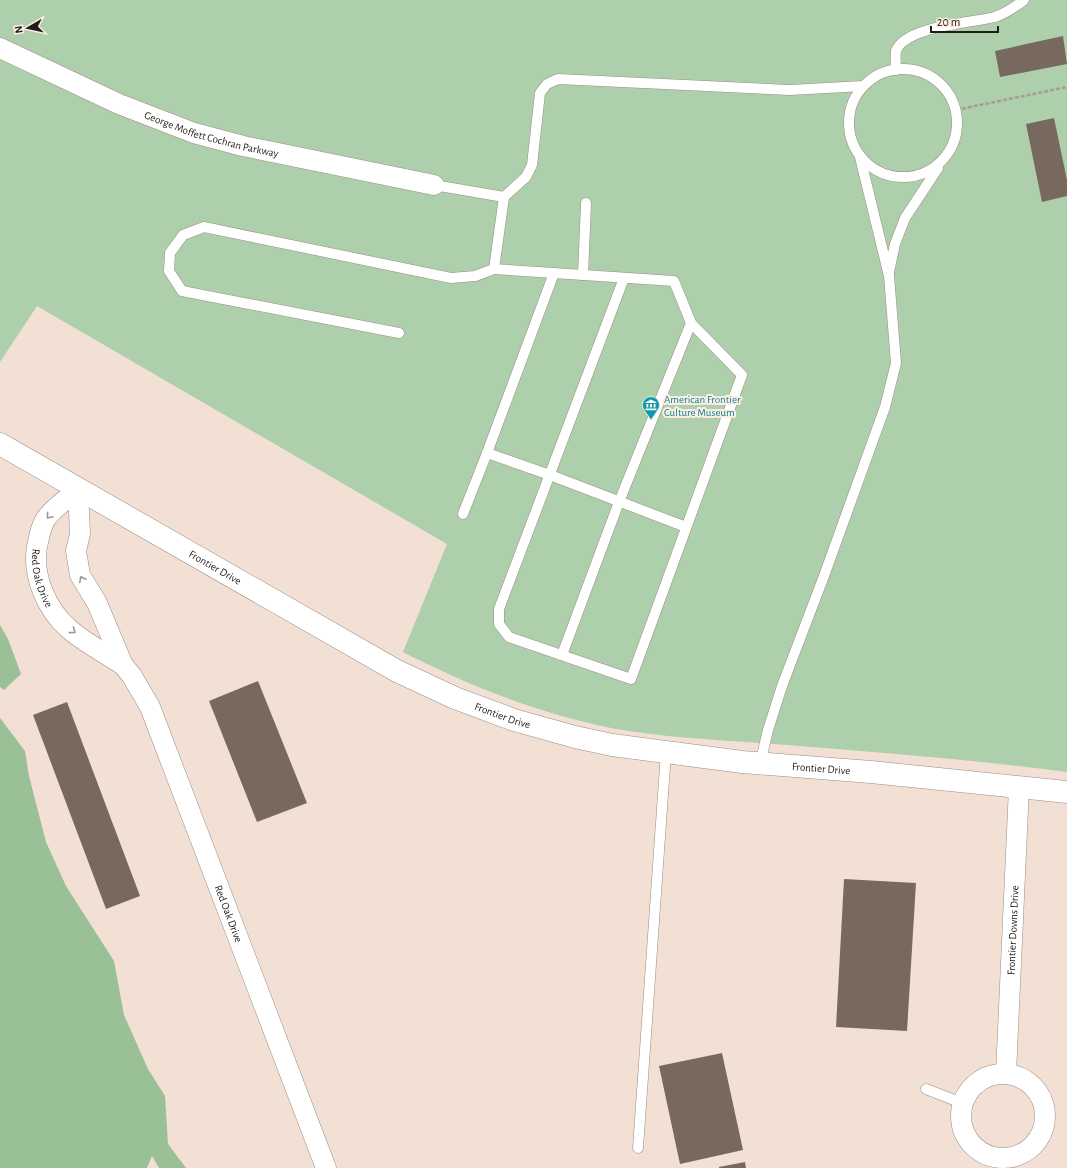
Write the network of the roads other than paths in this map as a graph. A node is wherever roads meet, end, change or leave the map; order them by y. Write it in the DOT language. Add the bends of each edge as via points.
graph roads {
  1 [pos="1024,0"];
  2 [pos="0,48"];
  3 [pos="896,70"];
  4 [pos="863,86"];
  5 [pos="860,157"];
  6 [pos="942,162"];
  7 [pos="434,185"];
  8 [pos="504,197"];
  9 [pos="586,203"];
  10 [pos="494,269"];
  11 [pos="554,273"];
  12 [pos="583,275"];
  13 [pos="889,276"];
  14 [pos="624,278"];
  15 [pos="691,323"];
  16 [pos="399,332"];
  17 [pos="0,444"];
  18 [pos="487,453"];
  19 [pos="550,475"];
  20 [pos="78,490"];
  21 [pos="619,502"];
  22 [pos="463,514"];
  23 [pos="686,527"];
  24 [pos="562,655"];
  25 [pos="123,665"];
  26 [pos="666,752"];
  27 [pos="760,764"];
  28 [pos="1019,787"];
  29 [pos="1067,792"];
  30 [pos="1006,1074"];
  31 [pos="926,1089"];
  32 [pos="962,1103"];
  33 [pos="638,1148"];
  34 [pos="326,1168"];
  1 -- 3 [label="lane" via="1015,8 996,16 933,29 903,41 896,51"];
  2 -- 7 [label="street, George Moffett Cochran Parkway" via="119,104 194,133 243,146"];
  3 -- 4 [label="lane" via="878,75"];
  3 -- 6 [label="lane" via="911,70 932,77 948,93 956,110 957,128 952,146"];
  4 -- 5 [label="lane" via="853,102 849,120 851,139"];
  4 -- 8 [label="lane" via="790,90 552,81 546,84 540,93 532,165 526,177"];
  5 -- 6 [label="lane" via="873,169 890,177 908,178 927,173"];
  5 -- 13 [label="lane"];
  6 -- 13 [label="lane" via="905,218 895,244"];
  7 -- 8 [label="lane"];
  8 -- 10 [label="lane"];
  9 -- 12 [label="lane"];
  10 -- 11 [label="lane"];
  10 -- 16 [label="lane" via="475,276 451,278 204,227 183,236 170,253 169,271 182,290"];
  11 -- 12 [label="lane"];
  11 -- 18 [label="lane"];
  12 -- 14 [label="lane"];
  13 -- 27 [label="lane" via="896,364 882,414 782,686"];
  14 -- 15 [label="lane" via="674,281"];
  14 -- 19 [label="lane"];
  15 -- 21 [label="lane"];
  15 -- 23 [label="lane" via="742,375"];
  17 -- 20 [label="street, Frontier Drive"];
  18 -- 19 [label="lane"];
  18 -- 22 [label="lane"];
  19 -- 21 [label="lane"];
  19 -- 24 [label="lane" via="499,609 499,624 509,637"];
  25 -- 20 [label="street, Red Oak Drive, one-way" via="97,603 80,575 77,564 76,552 80,534"];
  20 -- 25 [label="street, Red Oak Drive, one-way" via="47,516 36,553 37,575 42,590 55,612 69,629"];
  20 -- 26 [label="street, Frontier Drive" via="375,658 455,698 514,720 568,736 612,746"];
  21 -- 23 [label="lane"];
  21 -- 24 [label="lane"];
  23 -- 24 [label="lane" via="631,679"];
  25 -- 34 [label="street, Red Oak Drive" via="150,708"];
  26 -- 27 [label="street, Frontier Drive"];
  26 -- 33 [label="lane"];
  27 -- 28 [label="street, Frontier Drive"];
  28 -- 29 [label="street, Frontier Drive"];
  28 -- 30 [label="street, Frontier Downs Drive"];
  30 -- 32 [label="street" via="992,1075 979,1081"];
  30 -- 32 [label="street" via="1019,1077 1031,1084 1040,1095 1044,1108 1044,1122 1040,1136 1032,1147 1007,1158 993,1157 980,1152 970,1143 963,1131 960,1117"];
  31 -- 32 [label="lane"];
}
